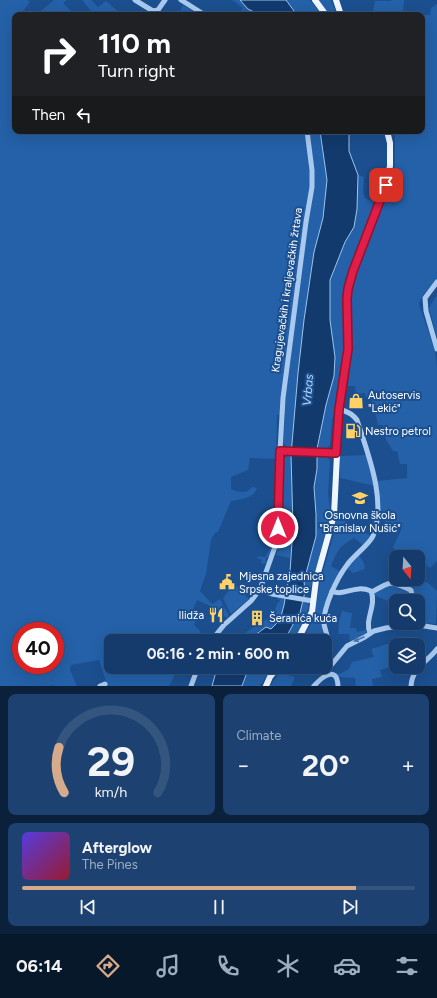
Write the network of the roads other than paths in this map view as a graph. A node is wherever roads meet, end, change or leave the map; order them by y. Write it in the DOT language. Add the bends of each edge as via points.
graph roads {
  1 [pos="135,0"];
  2 [pos="165,0"];
  3 [pos="181,0"];
  4 [pos="315,0"];
  5 [pos="336,0"];
  6 [pos="200,12"];
  7 [pos="324,12"];
  8 [pos="340,12"];
  9 [pos="307,134"];
  10 [pos="388,134"];
  11 [pos="390,134"];
  12 [pos="390,143"];
  13 [pos="437,282"];
  14 [pos="437,349"];
  15 [pos="339,409"];
  16 [pos="280,451"];
  17 [pos="336,453"];
  18 [pos="260,589"];
  19 [pos="332,591"];
  20 [pos="372,592"];
  21 [pos="412,594"];
  22 [pos="314,601"];
  23 [pos="425,626"];
  24 [pos="389,628"];
  25 [pos="437,628"];
  26 [pos="370,633"];
  27 [pos="217,634"];
  28 [pos="302,634"];
  29 [pos="327,634"];
  30 [pos="437,649"];
  31 [pos="332,664"];
  32 [pos="195,674"];
  33 [pos="272,674"];
  34 [pos="325,675"];
  35 [pos="191,686"];
  36 [pos="266,686"];
  37 [pos="314,686"];
  38 [pos="338,686"];
  39 [pos="411,686"];
  1 -- 2 [label="street" via="149,10 155,11"];
  3 -- 6 [label="street"];
  4 -- 7 [label="main road"];
  5 -- 8 [label="main road"];
  9 -- 16 [label="street, Kragujevačkih i kraljevačkih žrtava" via="312,187 283,398"];
  10 -- 12 [label="main road"];
  11 -- 12 [label="main road"];
  12 -- 15 [label="main road" via="390,166 386,185 348,289 348,349"];
  13 -- 14 [label="street" via="425,298 426,311"];
  15 -- 17 [label="main road"];
  15 -- 19 [label="street" via="355,416 357,420 374,477 378,502 373,536 347,565"];
  16 -- 17 [label="street"];
  16 -- 18 [label="street, Kragujevačkih i kraljevačkih žrtava" via="278,536"];
  17 -- 22 [label="main road" via="334,515 316,580"];
  18 -- 22 [label="street" via="278,596"];
  18 -- 27 [label="street"];
  19 -- 20 [label="street" via="339,593 362,588"];
  19 -- 29 [label="street" via="324,619"];
  20 -- 21 [label="street" via="385,584 396,583 411,590"];
  20 -- 26 [label="street" via="372,610 368,626"];
  22 -- 28 [label="main road" via="311,615"];
  23 -- 25 [label="street"];
  24 -- 26 [label="street"];
  26 -- 31 [label="street, one-way" via="347,646"];
  30 -- 39 [label="street" via="414,673"];
  32 -- 35 [label="street"];
  33 -- 36 [label="main road"];
  34 -- 37 [label="street"];
  34 -- 38 [label="street" via="334,676"];
}
